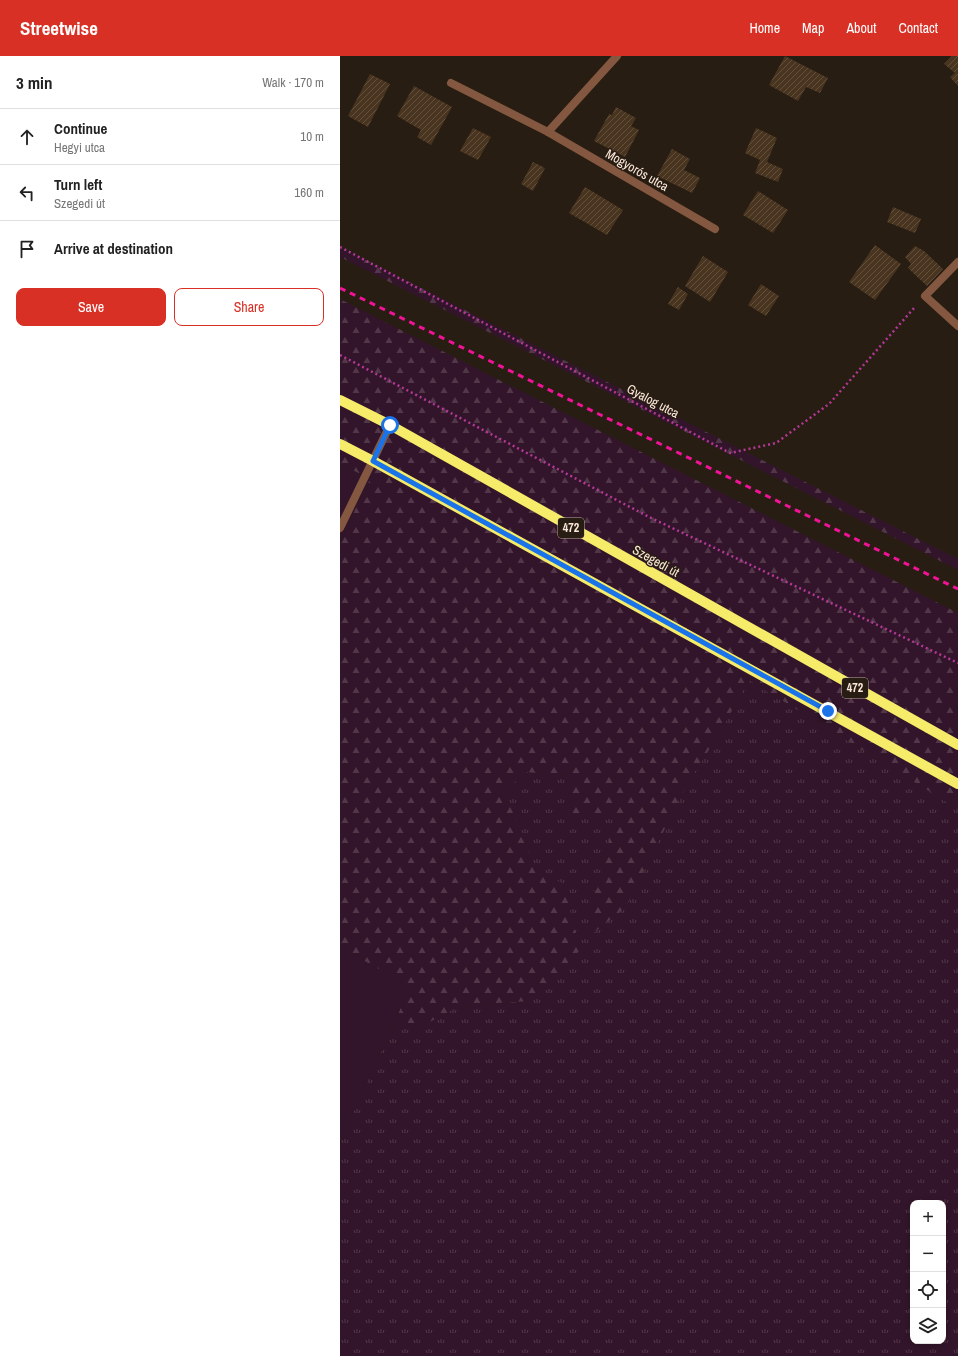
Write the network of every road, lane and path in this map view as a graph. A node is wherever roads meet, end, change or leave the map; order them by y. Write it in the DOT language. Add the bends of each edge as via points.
graph roads {
  1 [pos="617,56"];
  2 [pos="451,83"];
  3 [pos="548,132"];
  4 [pos="715,229"];
  5 [pos="340,247"];
  6 [pos="958,262"];
  7 [pos="925,296"];
  8 [pos="958,326"];
  9 [pos="340,354"];
  10 [pos="340,400"];
  11 [pos="390,425"];
  12 [pos="340,444"];
  13 [pos="373,461"];
  14 [pos="340,528"];
  15 [pos="958,663"];
  16 [pos="958,746"];
  17 [pos="958,784"];
  1 -- 3 [label="street"];
  2 -- 3 [label="street, Mogyorós utca"];
  3 -- 4 [label="street, Mogyorós utca"];
  5 -- 7 [label="path, Gyalog utca" via="730,454 776,443 829,404"];
  6 -- 7 [label="street"];
  7 -- 8 [label="street"];
  9 -- 15 [label="path" via="649,517"];
  10 -- 11 [label="main road, Szegedi út / 472"];
  11 -- 13 [label="street"];
  11 -- 16 [label="main road, Szegedi út / 472"];
  12 -- 13 [label="main road, 472"];
  13 -- 14 [label="street"];
  13 -- 17 [label="main road, 472"];
}
